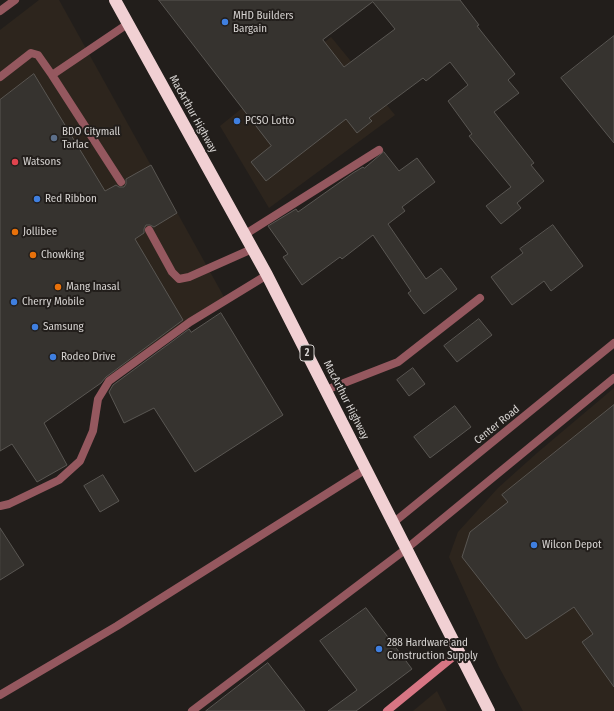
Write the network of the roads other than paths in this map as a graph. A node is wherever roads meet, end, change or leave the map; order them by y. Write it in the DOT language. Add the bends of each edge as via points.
graph roads {
  1 [pos="15,0"];
  2 [pos="115,0"];
  3 [pos="0,11"];
  4 [pos="129,23"];
  5 [pos="52,75"];
  6 [pos="0,77"];
  7 [pos="379,150"];
  8 [pos="121,182"];
  9 [pos="150,230"];
  10 [pos="244,235"];
  11 [pos="252,249"];
  12 [pos="267,275"];
  13 [pos="480,298"];
  14 [pos="614,343"];
  15 [pos="614,378"];
  16 [pos="326,390"];
  17 [pos="366,469"];
  18 [pos="0,506"];
  19 [pos="393,523"];
  20 [pos="406,549"];
  21 [pos="458,653"];
  22 [pos="0,695"];
  23 [pos="192,711"];
  24 [pos="387,711"];
  25 [pos="488,711"];
  1 -- 3 [label="street"];
  2 -- 4 [label="highway, MacArthur Highway / 2"];
  4 -- 5 [label="street"];
  4 -- 10 [label="highway, MacArthur Highway / 2"];
  5 -- 6 [label="street" via="38,55 31,53"];
  5 -- 8 [label="street"];
  7 -- 10 [label="street"];
  9 -- 11 [label="street" via="172,272 179,279 190,277"];
  10 -- 11 [label="highway, MacArthur Highway / 2"];
  11 -- 12 [label="highway, MacArthur Highway / 2"];
  12 -- 16 [label="highway, MacArthur Highway / 2"];
  12 -- 18 [label="street" via="190,322 109,381 98,399 93,431 80,461 59,480"];
  13 -- 16 [label="street" via="398,362"];
  14 -- 19 [label="street, Center Road"];
  15 -- 20 [label="street"];
  16 -- 17 [label="highway, MacArthur Highway / 2"];
  17 -- 19 [label="highway, MacArthur Highway / 2"];
  17 -- 22 [label="street" via="117,626"];
  19 -- 20 [label="highway, MacArthur Highway / 2"];
  20 -- 21 [label="highway, MacArthur Highway / 2"];
  20 -- 23 [label="street"];
  21 -- 24 [label="street"];
  21 -- 25 [label="highway, MacArthur Highway / 2"];
}
